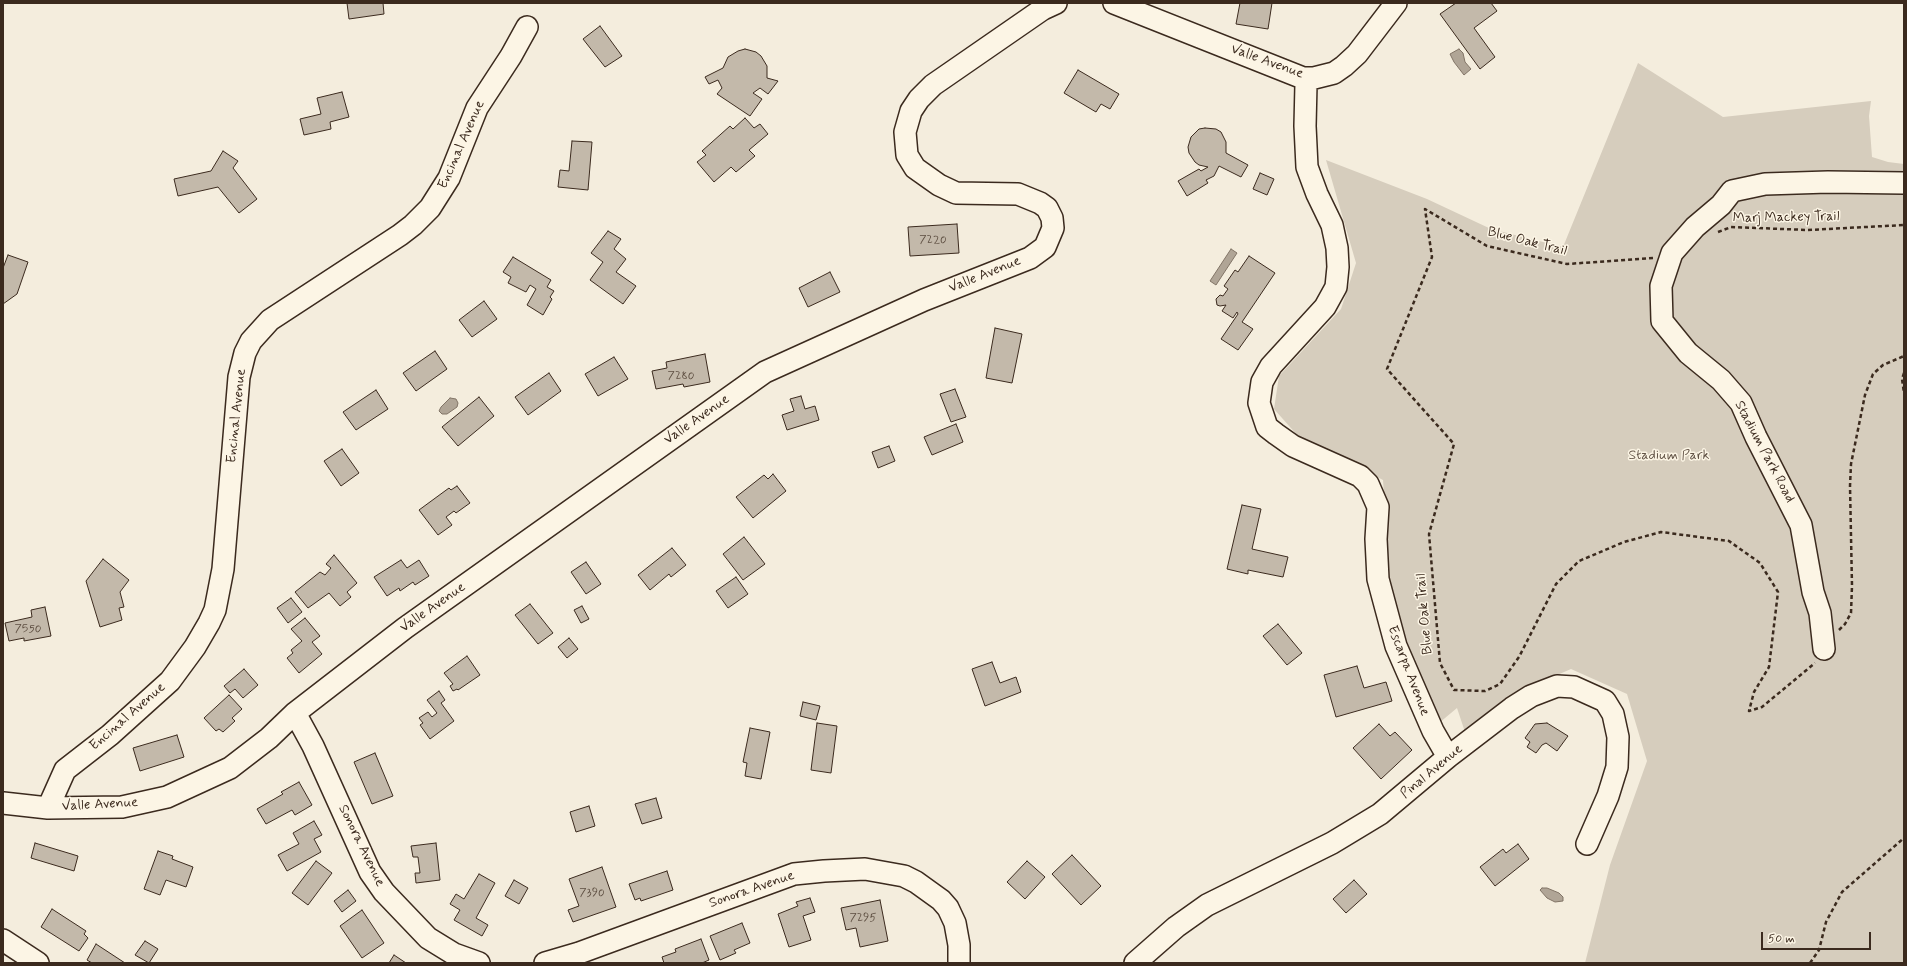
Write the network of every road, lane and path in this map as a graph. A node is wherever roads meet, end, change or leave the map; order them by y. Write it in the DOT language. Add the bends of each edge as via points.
graph roads {
  1 [pos="1056,3"];
  2 [pos="1114,3"];
  3 [pos="1396,3"];
  4 [pos="527,27"];
  5 [pos="1303,78"];
  6 [pos="1904,183"];
  7 [pos="1904,225"];
  8 [pos="1713,234"];
  9 [pos="1672,253"];
  10 [pos="1904,356"];
  11 [pos="1904,374"];
  12 [pos="1904,393"];
  13 [pos="1824,649"];
  14 [pos="295,713"];
  15 [pos="1448,757"];
  16 [pos="3,803"];
  17 [pos="48,808"];
  18 [pos="1904,838"];
  19 [pos="1587,844"];
  20 [pos="3,940"];
  21 [pos="38,963"];
  22 [pos="479,963"];
  23 [pos="545,963"];
  24 [pos="959,963"];
  25 [pos="1135,963"];
  26 [pos="1810,963"];
  1 -- 14 [label="street, Valle Avenue" via="1043,9 933,85 911,110 905,132 907,155 916,168 939,185 956,192 1018,194 1031,198 1047,208 1053,228 1045,247 1030,258 924,300 765,372 405,628"];
  2 -- 5 [label="street, Valle Avenue"];
  3 -- 5 [label="street, Valle Avenue" via="1344,66 1334,73"];
  4 -- 17 [label="street, Encinal Avenue" via="477,108 449,178 430,208 400,235 270,320 251,341 239,377 223,569 209,623 170,681 132,716 65,770"];
  5 -- 15 [label="street, Escarpa Avenue" via="1306,84 1304,126 1307,168 1332,225 1337,248 1336,287 1325,307 1271,366 1262,382 1259,403 1267,427 1276,434 1293,446 1360,476 1371,489 1378,507 1378,579 1396,646 1433,731"];
  6 -- 9 [label="street, Stadium Park Road" via="1765,184 1732,191"];
  7 -- 8 [label="path, Marj Mackey Trail" via="1808,230 1731,227"];
  9 -- 13 [label="street, Stadium Park Road" via="1660,286 1662,321 1688,353 1721,380 1741,403 1789,498 1801,525 1820,613"];
  9 -- 13 [label="path, Blue Oak Trail" via="1660,258 1567,264 1487,246 1425,209 1432,257 1387,370 1454,444 1429,534 1440,663 1454,690 1484,691 1500,684 1519,657 1556,584 1579,562 1624,542 1661,532 1729,541 1760,564 1778,592 1770,667 1754,692 1748,711 1762,707 1814,664"];
  10 -- 13 [label="path" via="1883,365 1873,374 1864,395 1850,486 1851,614"];
  11 -- 12 [label="path"];
  14 -- 17 [label="street, Valle Avenue" via="269,738 230,768 167,798 122,807"];
  14 -- 22 [label="street, Sonora Avenue" via="314,746 370,872 384,892 428,938 454,954"];
  15 -- 19 [label="street, Pinal Avenue" via="1512,708 1543,690 1558,686 1574,687 1605,701 1613,714 1618,737 1617,767 1608,796"];
  15 -- 25 [label="street, Pinal Avenue" via="1380,814 1332,843 1207,905 1176,927"];
  16 -- 17 [label="street, Valle Avenue"];
  18 -- 26 [label="path" via="1842,892 1826,922 1819,950"];
  20 -- 21 [label="street"];
  23 -- 24 [label="street, Sonora Avenue" via="579,953 794,874 865,869 904,876 941,900 955,922"];
}
